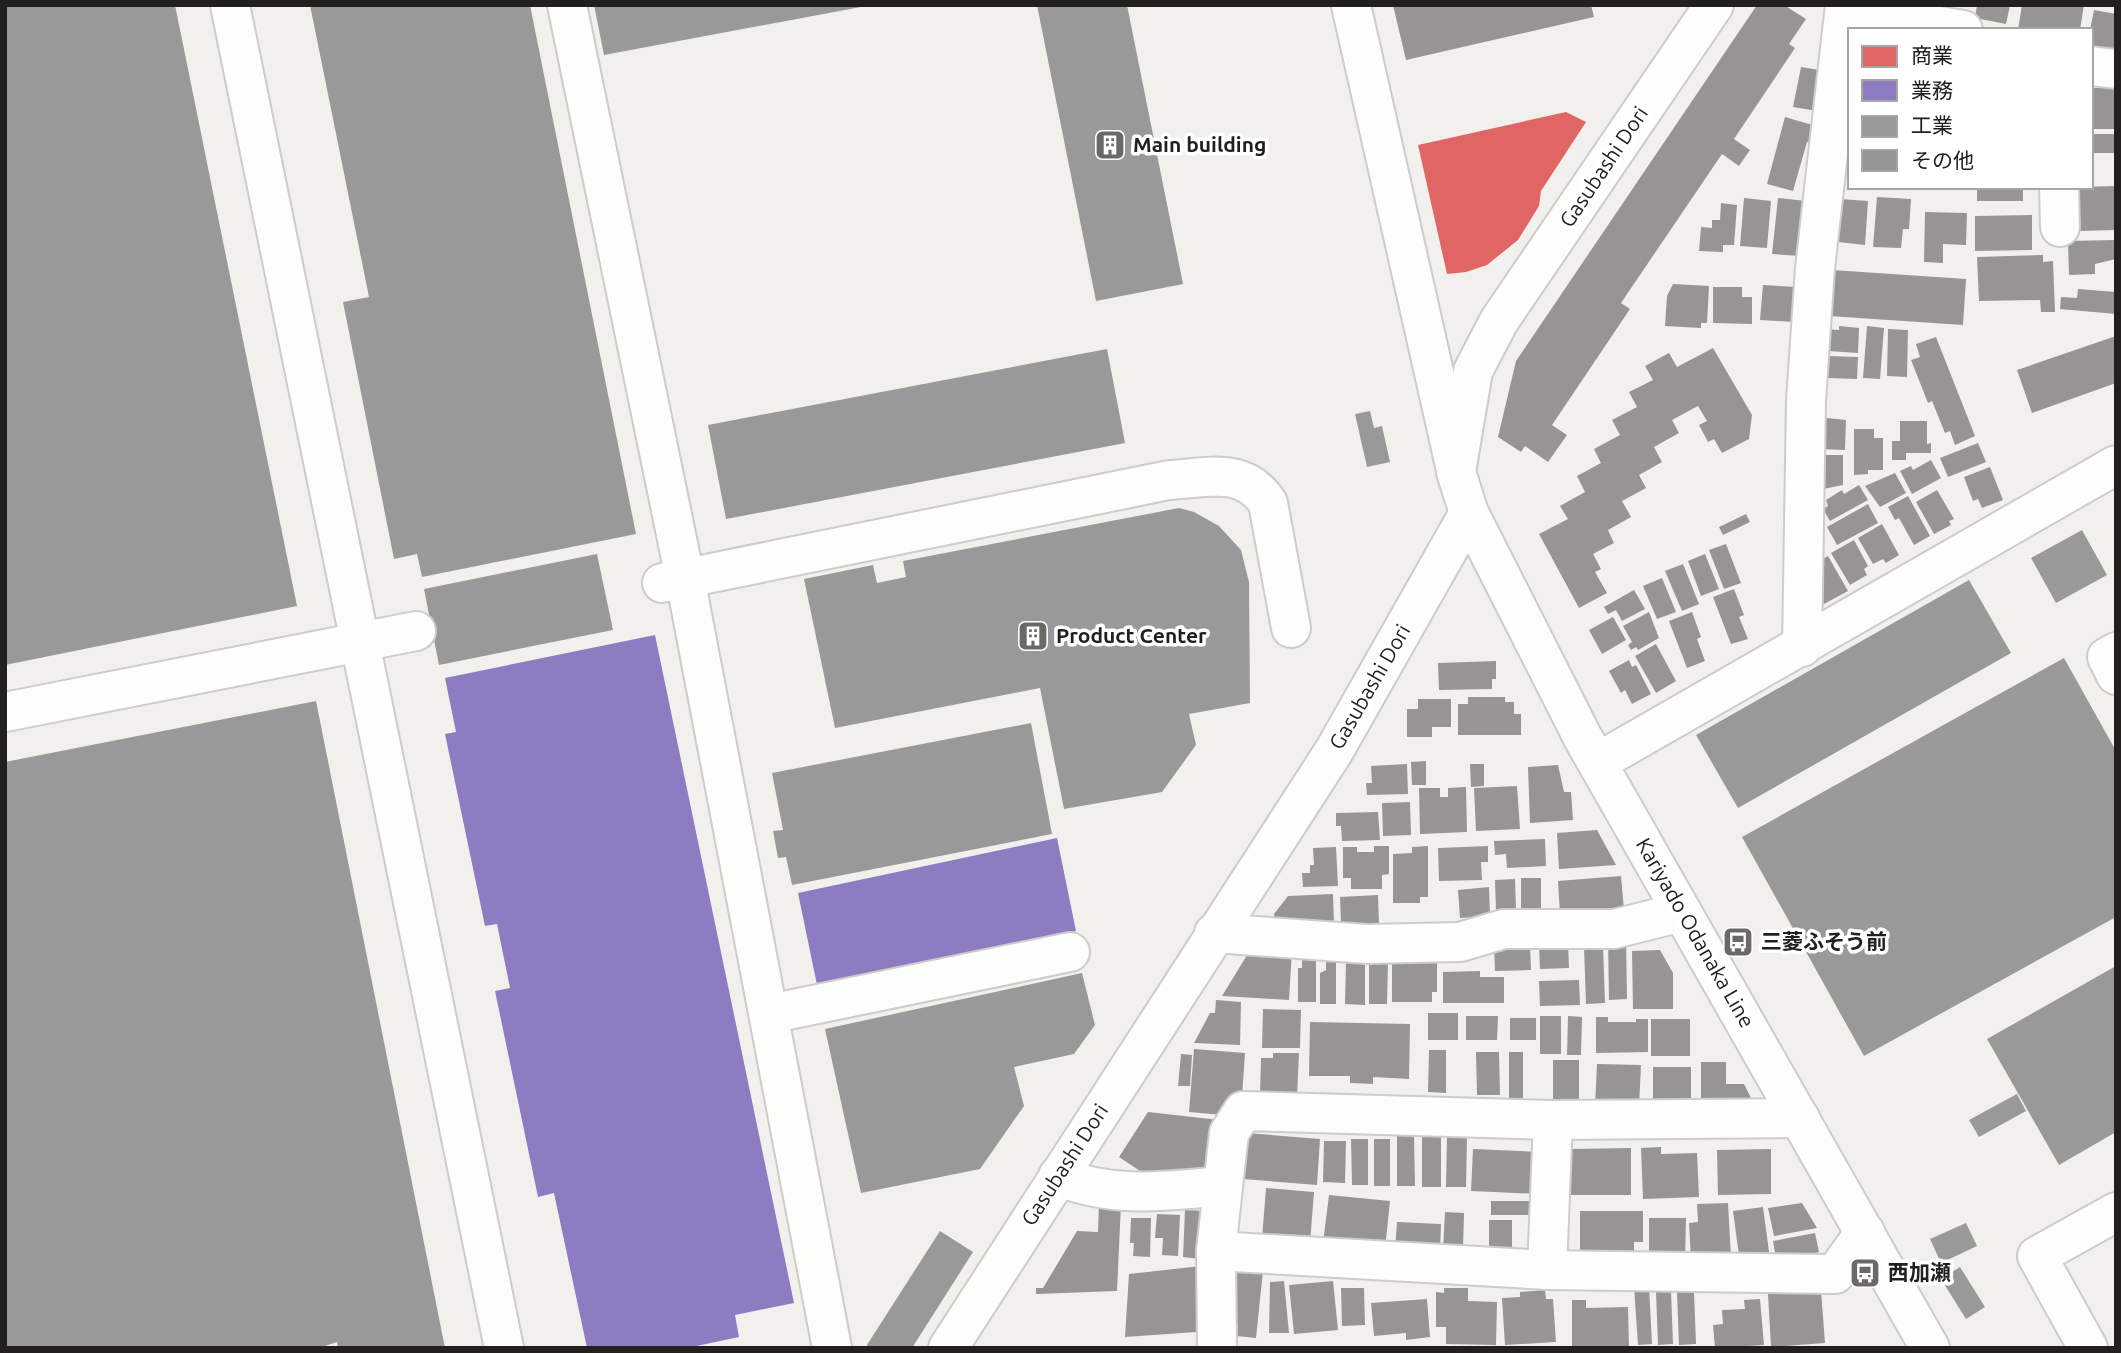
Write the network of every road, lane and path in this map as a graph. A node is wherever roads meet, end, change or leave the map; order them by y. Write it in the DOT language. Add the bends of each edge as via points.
graph roads {
  1 [pos="230,5"];
  2 [pos="567,5"];
  3 [pos="1351,5"];
  4 [pos="1714,5"];
  5 [pos="1844,13"];
  6 [pos="1950,28"];
  7 [pos="2093,66"];
  8 [pos="2116,69"];
  9 [pos="2059,189"];
  10 [pos="2060,227"];
  11 [pos="2116,465"];
  12 [pos="1456,472"];
  13 [pos="1469,513"];
  14 [pos="673,581"];
  15 [pos="1292,628"];
  16 [pos="416,631"];
  17 [pos="360,643"];
  18 [pos="1802,647"];
  19 [pos="2116,652"];
  20 [pos="2116,675"];
  21 [pos="5,712"];
  22 [pos="1598,762"];
  23 [pos="1682,912"];
  24 [pos="1214,933"];
  25 [pos="1070,951"];
  26 [pos="769,1014"];
  27 [pos="1800,1118"];
  28 [pos="1553,1121"];
  29 [pos="1058,1176"];
  30 [pos="1223,1186"];
  31 [pos="2116,1212"];
  32 [pos="1865,1232"];
  33 [pos="1216,1251"];
  34 [pos="1547,1270"];
  35 [pos="504,1348"];
  36 [pos="832,1348"];
  37 [pos="948,1348"];
  38 [pos="1217,1348"];
  39 [pos="1930,1348"];
  40 [pos="2088,1348"];
  1 -- 17 [label="street"];
  2 -- 14 [label="street"];
  3 -- 12 [label="street"];
  4 -- 12 [label="street, Gasubashi Dori" via="1499,321 1473,371"];
  5 -- 6 [label="street"];
  5 -- 18 [label="street" via="1815,268 1805,429"];
  7 -- 8 [label="street"];
  9 -- 10 [label="street"];
  11 -- 18 [label="street"];
  12 -- 13 [label="street, Gasubashi Dori"];
  13 -- 22 [label="street, Kariyado Odanaka Line"];
  13 -- 24 [label="street, Gasubashi Dori" via="1334,751"];
  14 -- 15 [label="street" via="1169,480 1235,477 1257,487 1268,503"];
  14 -- 26 [label="street"];
  16 -- 17 [label="street"];
  17 -- 21 [label="street"];
  17 -- 35 [label="street"];
  18 -- 22 [label="street"];
  19 -- 20 [label="street" via="2106,657"];
  22 -- 23 [label="street, Kariyado Odanaka Line"];
  23 -- 24 [label="street" via="1614,929 1504,929 1460,942 1341,943"];
  23 -- 27 [label="street, Kariyado Odanaka Line"];
  24 -- 29 [label="street, Gasubashi Dori"];
  25 -- 26 [label="street"];
  26 -- 36 [label="street"];
  27 -- 28 [label="street"];
  27 -- 32 [label="street, Kariyado Odanaka Line"];
  28 -- 30 [label="street" via="1243,1111 1229,1133"];
  28 -- 34 [label="street"];
  29 -- 30 [label="street" via="1111,1192"];
  29 -- 37 [label="street, Gasubashi Dori"];
  30 -- 33 [label="street"];
  31 -- 40 [label="street" via="2037,1256"];
  32 -- 34 [label="street" via="1835,1274"];
  32 -- 39 [label="street, Kariyado Odanaka Line"];
  33 -- 34 [label="street"];
  33 -- 38 [label="street"];
}
